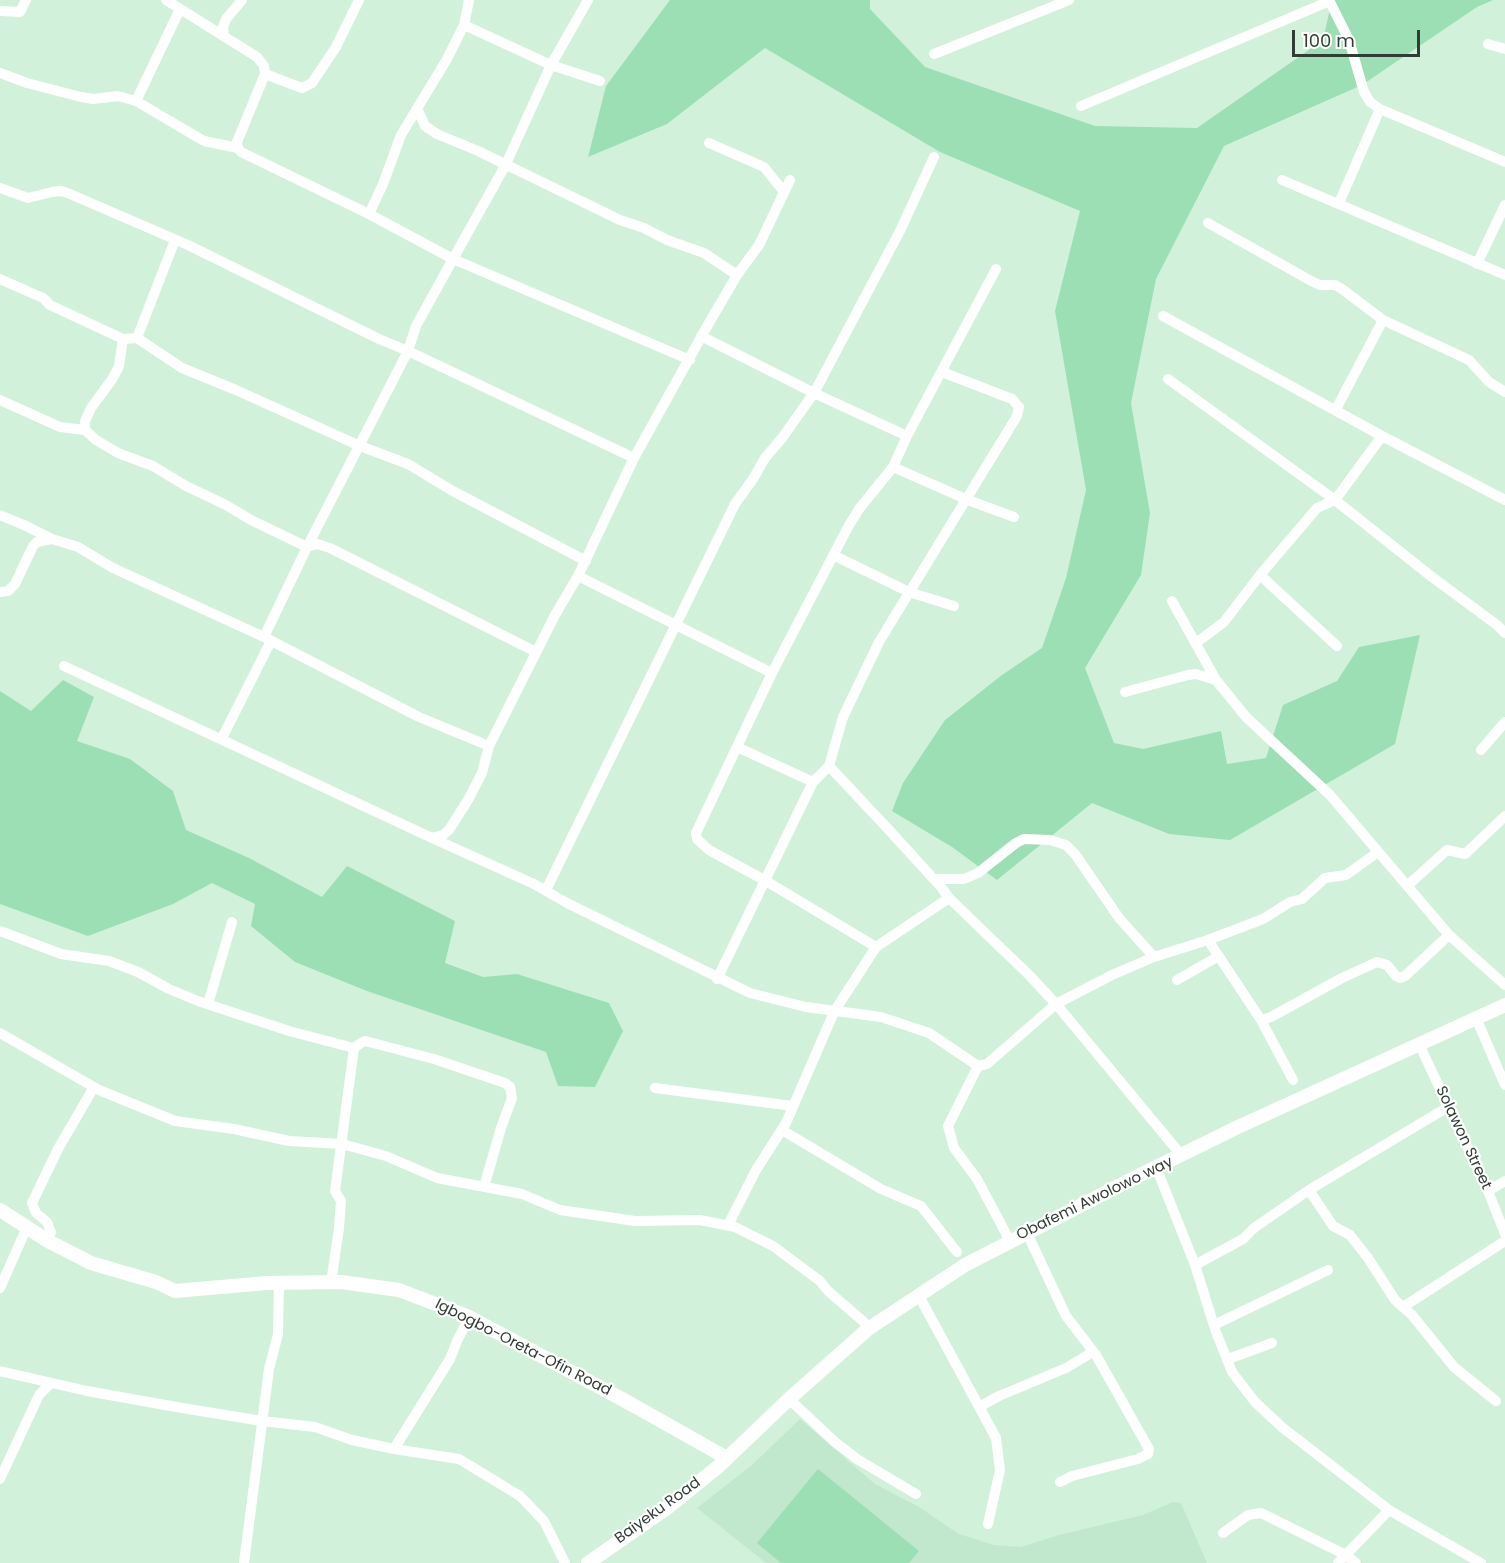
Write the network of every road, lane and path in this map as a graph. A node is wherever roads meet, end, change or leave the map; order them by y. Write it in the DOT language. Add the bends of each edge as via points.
graph roads {
  1 [pos="26,0"];
  2 [pos="166,0"];
  3 [pos="242,0"];
  4 [pos="359,0"];
  5 [pos="470,0"];
  6 [pos="588,0"];
  7 [pos="1068,0"];
  8 [pos="1329,1"];
  9 [pos="180,9"];
  10 [pos="0,10"];
  11 [pos="464,25"];
  12 [pos="224,36"];
  13 [pos="1488,44"];
  14 [pos="1505,49"];
  15 [pos="934,54"];
  16 [pos="551,65"];
  17 [pos="0,73"];
  18 [pos="265,74"];
  19 [pos="600,81"];
  20 [pos="136,101"];
  21 [pos="1081,106"];
  22 [pos="1380,109"];
  23 [pos="418,110"];
  24 [pos="709,143"];
  25 [pos="238,148"];
  26 [pos="934,157"];
  27 [pos="1505,162"];
  28 [pos="505,166"];
  29 [pos="790,180"];
  30 [pos="1282,180"];
  31 [pos="0,188"];
  32 [pos="784,192"];
  33 [pos="1339,203"];
  34 [pos="1505,205"];
  35 [pos="369,214"];
  36 [pos="1208,223"];
  37 [pos="175,240"];
  38 [pos="453,259"];
  39 [pos="1478,264"];
  40 [pos="996,269"];
  41 [pos="737,275"];
  42 [pos="1505,275"];
  43 [pos="0,279"];
  44 [pos="1163,316"];
  45 [pos="1383,320"];
  46 [pos="701,336"];
  47 [pos="137,338"];
  48 [pos="123,339"];
  49 [pos="408,351"];
  50 [pos="690,360"];
  51 [pos="942,372"];
  52 [pos="1168,379"];
  53 [pos="0,392"];
  54 [pos="1505,392"];
  55 [pos="814,393"];
  56 [pos="3,401"];
  57 [pos="1336,409"];
  58 [pos="85,430"];
  59 [pos="907,436"];
  60 [pos="1382,436"];
  61 [pos="360,446"];
  62 [pos="634,458"];
  63 [pos="893,467"];
  64 [pos="968,500"];
  65 [pos="1335,500"];
  66 [pos="1505,500"];
  67 [pos="0,515"];
  68 [pos="1014,517"];
  69 [pos="52,539"];
  70 [pos="307,547"];
  71 [pos="833,555"];
  72 [pos="586,561"];
  73 [pos="1260,575"];
  74 [pos="578,576"];
  75 [pos="0,592"];
  76 [pos="909,592"];
  77 [pos="1172,601"];
  78 [pos="954,606"];
  79 [pos="676,626"];
  80 [pos="1505,633"];
  81 [pos="267,639"];
  82 [pos="1196,643"];
  83 [pos="1337,646"];
  84 [pos="536,652"];
  85 [pos="64,666"];
  86 [pos="772,673"];
  87 [pos="1216,680"];
  88 [pos="1125,692"];
  89 [pos="1505,722"];
  90 [pos="222,738"];
  91 [pos="489,746"];
  92 [pos="737,747"];
  93 [pos="1481,750"];
  94 [pos="828,766"];
  95 [pos="813,782"];
  96 [pos="1505,816"];
  97 [pos="432,838"];
  98 [pos="1378,852"];
  99 [pos="934,879"];
  100 [pos="766,881"];
  101 [pos="1407,886"];
  102 [pos="546,890"];
  103 [pos="949,898"];
  104 [pos="232,922"];
  105 [pos="0,931"];
  106 [pos="1449,935"];
  107 [pos="1208,940"];
  108 [pos="876,947"];
  109 [pos="1219,956"];
  110 [pos="1154,957"];
  111 [pos="717,979"];
  112 [pos="1177,980"];
  113 [pos="1505,985"];
  114 [pos="207,1004"];
  115 [pos="1056,1004"];
  116 [pos="1505,1005"];
  117 [pos="834,1012"];
  118 [pos="1476,1018"];
  119 [pos="1261,1020"];
  120 [pos="0,1033"];
  121 [pos="1419,1044"];
  122 [pos="354,1048"];
  123 [pos="978,1065"];
  124 [pos="1293,1080"];
  125 [pos="1505,1085"];
  126 [pos="94,1087"];
  127 [pos="655,1088"];
  128 [pos="793,1106"];
  129 [pos="1448,1107"];
  130 [pos="782,1130"];
  131 [pos="342,1144"];
  132 [pos="1182,1156"];
  133 [pos="1156,1167"];
  134 [pos="1505,1181"];
  135 [pos="484,1187"];
  136 [pos="1309,1190"];
  137 [pos="1488,1191"];
  138 [pos="0,1210"];
  139 [pos="728,1226"];
  140 [pos="27,1227"];
  141 [pos="1027,1233"];
  142 [pos="1505,1234"];
  143 [pos="48,1241"];
  144 [pos="1010,1241"];
  145 [pos="1505,1241"];
  146 [pos="957,1252"];
  147 [pos="1195,1265"];
  148 [pos="1328,1270"];
  149 [pos="279,1283"];
  150 [pos="331,1283"];
  151 [pos="0,1288"];
  152 [pos="919,1296"];
  153 [pos="1404,1306"];
  154 [pos="469,1318"];
  155 [pos="1214,1325"];
  156 [pos="868,1329"];
  157 [pos="1272,1343"];
  158 [pos="1093,1352"];
  159 [pos="1228,1359"];
  160 [pos="0,1371"];
  161 [pos="35,1379"];
  162 [pos="51,1383"];
  163 [pos="39,1395"];
  164 [pos="789,1399"];
  165 [pos="1496,1401"];
  166 [pos="979,1407"];
  167 [pos="262,1421"];
  168 [pos="394,1449"];
  169 [pos="727,1458"];
  170 [pos="0,1479"];
  171 [pos="1060,1482"];
  172 [pos="916,1494"];
  173 [pos="1389,1510"];
  174 [pos="988,1524"];
  175 [pos="1223,1533"];
  176 [pos="1342,1559"];
  177 [pos="244,1563"];
  178 [pos="565,1563"];
  179 [pos="588,1563"];
  180 [pos="1356,1563"];
  181 [pos="1481,1563"];
  1 -- 10 [label="street" via="20,12"];
  2 -- 9 [label="street"];
  3 -- 12 [label="street" via="226,19"];
  4 -- 18 [label="street" via="336,47 312,83 302,88"];
  5 -- 11 [label="street"];
  6 -- 16 [label="street"];
  7 -- 15 [label="street"];
  8 -- 21 [label="street"];
  8 -- 22 [label="street" via="1349,40 1364,92"];
  9 -- 12 [label="street"];
  9 -- 20 [label="street"];
  11 -- 16 [label="street"];
  11 -- 23 [label="street"];
  12 -- 18 [label="street" via="257,57"];
  13 -- 14 [label="street"];
  16 -- 19 [label="street"];
  16 -- 28 [label="street"];
  17 -- 20 [label="street" via="81,97 118,96"];
  18 -- 25 [label="street"];
  20 -- 25 [label="street" via="204,141"];
  22 -- 27 [label="street"];
  22 -- 33 [label="street"];
  23 -- 28 [label="street" via="425,126 437,134"];
  23 -- 35 [label="street" via="401,135"];
  24 -- 32 [label="street" via="764,167"];
  25 -- 35 [label="street"];
  26 -- 55 [label="street" via="900,231"];
  28 -- 38 [label="street"];
  28 -- 41 [label="street" via="620,220 704,253"];
  29 -- 32 [label="street"];
  30 -- 33 [label="street"];
  31 -- 37 [label="street" via="32,198 61,191"];
  32 -- 41 [label="street" via="759,245"];
  33 -- 39 [label="street"];
  34 -- 39 [label="street"];
  35 -- 38 [label="street"];
  36 -- 45 [label="street" via="1313,282 1335,285"];
  37 -- 47 [label="street"];
  37 -- 49 [label="street"];
  38 -- 49 [label="street" via="416,326"];
  38 -- 50 [label="street"];
  39 -- 42 [label="street"];
  40 -- 51 [label="street"];
  41 -- 46 [label="street"];
  43 -- 48 [label="street"];
  44 -- 57 [label="street"];
  45 -- 54 [label="street" via="1469,360 1489,382"];
  45 -- 57 [label="street"];
  46 -- 50 [label="street"];
  46 -- 55 [label="street"];
  47 -- 48 [label="street"];
  47 -- 61 [label="street" via="182,368"];
  48 -- 58 [label="street" via="119,366 91,408"];
  49 -- 61 [label="street"];
  49 -- 62 [label="street"];
  50 -- 62 [label="street"];
  51 -- 59 [label="street"];
  51 -- 64 [label="street" via="1012,399 1018,407 1008,434"];
  52 -- 65 [label="street"];
  53 -- 56 [label="street"];
  55 -- 59 [label="street"];
  55 -- 79 [label="street" via="735,504"];
  56 -- 58 [label="street" via="60,427"];
  57 -- 60 [label="street"];
  58 -- 70 [label="street" via="118,453 153,466"];
  59 -- 63 [label="street"];
  60 -- 65 [label="street"];
  60 -- 66 [label="street"];
  61 -- 70 [label="street"];
  61 -- 72 [label="street" via="408,464"];
  62 -- 72 [label="street"];
  63 -- 64 [label="street"];
  63 -- 71 [label="street" via="859,509"];
  64 -- 68 [label="street"];
  64 -- 76 [label="street"];
  65 -- 73 [label="street" via="1317,508"];
  65 -- 80 [label="street"];
  67 -- 69 [label="street"];
  69 -- 75 [label="street" via="33,546 15,584"];
  69 -- 81 [label="street" via="78,547 113,568"];
  70 -- 81 [label="street"];
  70 -- 84 [label="street" via="325,546"];
  71 -- 76 [label="street"];
  71 -- 86 [label="street"];
  72 -- 74 [label="street"];
  73 -- 82 [label="street" via="1224,622"];
  73 -- 83 [label="street"];
  74 -- 79 [label="street"];
  74 -- 84 [label="street"];
  76 -- 78 [label="street"];
  76 -- 94 [label="street" via="879,642 843,717"];
  77 -- 82 [label="street"];
  79 -- 86 [label="street"];
  79 -- 102 [label="street"];
  81 -- 90 [label="street"];
  81 -- 91 [label="street" via="419,717"];
  82 -- 87 [label="street"];
  84 -- 91 [label="street"];
  85 -- 90 [label="street"];
  86 -- 92 [label="street"];
  87 -- 88 [label="street" via="1188,675"];
  87 -- 98 [label="street" via="1246,717 1330,795"];
  89 -- 93 [label="street"];
  90 -- 97 [label="street"];
  91 -- 97 [label="street" via="482,773 449,830"];
  92 -- 95 [label="street"];
  92 -- 100 [label="street" via="696,833 697,839 709,850"];
  94 -- 95 [label="street"];
  94 -- 99 [label="street"];
  95 -- 100 [label="street"];
  96 -- 101 [label="street" via="1465,854 1447,850"];
  97 -- 102 [label="street"];
  98 -- 101 [label="street"];
  98 -- 107 [label="street" via="1346,875 1325,878 1302,899"];
  99 -- 103 [label="street"];
  99 -- 110 [label="street" via="964,879 978,873 1024,840 1050,840 1066,845 1119,918"];
  100 -- 108 [label="street"];
  100 -- 111 [label="street"];
  101 -- 106 [label="street"];
  102 -- 111 [label="street"];
  103 -- 108 [label="street"];
  103 -- 115 [label="street"];
  104 -- 114 [label="street"];
  105 -- 114 [label="street" via="61,954 115,963"];
  106 -- 113 [label="street"];
  106 -- 119 [label="street" via="1405,976 1396,976 1387,965 1377,962"];
  107 -- 109 [label="street"];
  107 -- 110 [label="street"];
  108 -- 117 [label="street"];
  109 -- 112 [label="street"];
  109 -- 119 [label="street"];
  110 -- 115 [label="street"];
  111 -- 117 [label="street" via="750,993"];
  114 -- 122 [label="street"];
  115 -- 123 [label="street" via="987,1064"];
  115 -- 132 [label="street"];
  116 -- 118 [label="main road, Obafemi Awolowo way"];
  117 -- 123 [label="street" via="881,1017 929,1033"];
  117 -- 128 [label="street"];
  118 -- 121 [label="main road, Obafemi Awolowo way"];
  118 -- 125 [label="street"];
  119 -- 124 [label="street"];
  120 -- 126 [label="street"];
  121 -- 129 [label="street, Solawon Street"];
  121 -- 132 [label="main road, Obafemi Awolowo way"];
  122 -- 131 [label="street"];
  122 -- 135 [label="street" via="365,1041 434,1059 510,1087 512,1098"];
  123 -- 144 [label="street" via="948,1126 954,1148 977,1179"];
  126 -- 131 [label="street" via="175,1120 289,1141"];
  126 -- 143 [label="street" via="32,1203 36,1213 47,1222 51,1232"];
  127 -- 128 [label="street"];
  128 -- 130 [label="street"];
  129 -- 136 [label="street"];
  129 -- 137 [label="street, Solawon Street"];
  130 -- 139 [label="street" via="756,1170"];
  130 -- 146 [label="street" via="881,1189 921,1206"];
  131 -- 135 [label="street" via="386,1156 437,1178"];
  131 -- 150 [label="street" via="335,1191 341,1201 339,1227"];
  132 -- 133 [label="main road, Obafemi Awolowo way"];
  133 -- 141 [label="main road, Obafemi Awolowo way"];
  133 -- 147 [label="street"];
  134 -- 137 [label="street"];
  135 -- 139 [label="street" via="522,1194 560,1210 635,1221 700,1220"];
  136 -- 147 [label="street" via="1243,1239"];
  136 -- 153 [label="street" via="1333,1226 1350,1235 1388,1293"];
  137 -- 142 [label="street, Solawon Street"];
  138 -- 140 [label="main road, Igbogbo-Oreta-Ofin Road"];
  139 -- 156 [label="street" via="773,1246 811,1274"];
  140 -- 143 [label="main road, Igbogbo-Oreta-Ofin Road"];
  140 -- 151 [label="street"];
  141 -- 144 [label="main road, Obafemi Awolowo way"];
  141 -- 158 [label="street" via="1066,1316"];
  143 -- 149 [label="main road, Igbogbo-Oreta-Ofin Road" via="91,1263 175,1291"];
  144 -- 152 [label="main road, Obafemi Awolowo way"];
  145 -- 153 [label="street"];
  147 -- 155 [label="street"];
  148 -- 155 [label="street"];
  149 -- 150 [label="main road, Igbogbo-Oreta-Ofin Road"];
  149 -- 167 [label="street" via="278,1334"];
  150 -- 154 [label="main road, Igbogbo-Oreta-Ofin Road" via="399,1290"];
  152 -- 156 [label="main road, Obafemi Awolowo way"];
  152 -- 166 [label="street"];
  153 -- 165 [label="street" via="1454,1367"];
  154 -- 168 [label="street" via="450,1359"];
  154 -- 169 [label="main road, Igbogbo-Oreta-Ofin Road"];
  155 -- 159 [label="street"];
  156 -- 164 [label="main road, Obafemi Awolowo way"];
  157 -- 159 [label="street"];
  158 -- 166 [label="street"];
  158 -- 171 [label="street" via="1149,1452 1138,1459"];
  159 -- 173 [label="street" via="1232,1372 1255,1402"];
  160 -- 161 [label="street"];
  161 -- 162 [label="street"];
  161 -- 163 [label="street"];
  162 -- 163 [label="street"];
  162 -- 167 [label="street"];
  163 -- 170 [label="street"];
  164 -- 169 [label="main road, Obafemi Awolowo way"];
  164 -- 172 [label="street" via="834,1442"];
  166 -- 174 [label="street" via="996,1438 1000,1470"];
  167 -- 168 [label="street" via="315,1427"];
  167 -- 177 [label="street"];
  168 -- 178 [label="street" via="459,1459 520,1496 544,1521"];
  169 -- 179 [label="main road, Baiyeku Road" via="667,1508"];
  173 -- 176 [label="street"];
  173 -- 181 [label="street"];
  175 -- 176 [label="street" via="1248,1515 1261,1513"];
  176 -- 180 [label="street"];
}
